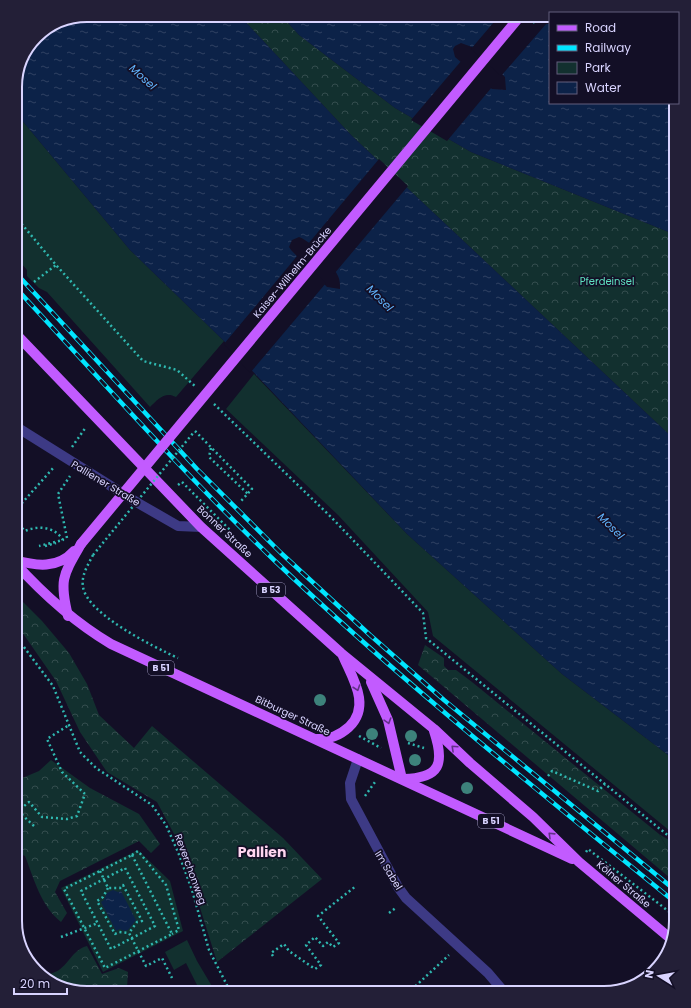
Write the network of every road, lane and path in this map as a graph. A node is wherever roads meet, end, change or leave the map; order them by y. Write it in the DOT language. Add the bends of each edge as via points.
graph roads {
  1 [pos="515,22"];
  2 [pos="22,224"];
  3 [pos="56,265"];
  4 [pos="34,282"];
  5 [pos="22,340"];
  6 [pos="199,390"];
  7 [pos="210,401"];
  8 [pos="95,415"];
  9 [pos="22,430"];
  10 [pos="195,431"];
  11 [pos="210,448"];
  12 [pos="62,456"];
  13 [pos="77,466"];
  14 [pos="52,468"];
  15 [pos="169,494"];
  16 [pos="248,494"];
  17 [pos="241,501"];
  18 [pos="22,503"];
  19 [pos="201,527"];
  20 [pos="22,528"];
  21 [pos="231,530"];
  22 [pos="73,536"];
  23 [pos="67,538"];
  24 [pos="63,540"];
  25 [pos="81,544"];
  26 [pos="93,555"];
  27 [pos="22,561"];
  28 [pos="22,571"];
  29 [pos="68,616"];
  30 [pos="22,644"];
  31 [pos="341,653"];
  32 [pos="179,659"];
  33 [pos="365,674"];
  34 [pos="69,725"];
  35 [pos="348,728"];
  36 [pos="434,729"];
  37 [pos="314,739"];
  38 [pos="393,742"];
  39 [pos="439,757"];
  40 [pos="358,759"];
  41 [pos="548,776"];
  42 [pos="402,779"];
  43 [pos="605,784"];
  44 [pos="22,808"];
  45 [pos="22,815"];
  46 [pos="34,826"];
  47 [pos="669,836"];
  48 [pos="132,854"];
  49 [pos="579,862"];
  50 [pos="100,871"];
  51 [pos="104,880"];
  52 [pos="356,886"];
  53 [pos="108,888"];
  54 [pos="399,905"];
  55 [pos="669,912"];
  56 [pos="389,913"];
  57 [pos="98,923"];
  58 [pos="84,928"];
  59 [pos="129,934"];
  60 [pos="172,934"];
  61 [pos="61,937"];
  62 [pos="667,937"];
  63 [pos="132,938"];
  64 [pos="460,945"];
  65 [pos="138,951"];
  66 [pos="273,956"];
  67 [pos="172,978"];
  68 [pos="227,986"];
  69 [pos="416,986"];
  70 [pos="499,986"];
  1 -- 25 [label="main road, Kaiser-Wilhelm-Brücke, bridge"];
  2 -- 3 [label="path"];
  3 -- 4 [label="path"];
  3 -- 6 [label="path" via="143,361 177,370"];
  5 -- 8 [label="main road, Bonner Straße / B 53"];
  7 -- 43 [label="path" via="331,517 422,613 426,638"];
  8 -- 12 [label="path" via="70,450"];
  8 -- 15 [label="main road, Bonner Straße / B 53"];
  9 -- 12 [label="street, Palliener Straße"];
  10 -- 11 [label="path"];
  11 -- 16 [label="path" via="208,457"];
  11 -- 16 [label="path" via="252,489"];
  12 -- 13 [label="street, Palliener Straße"];
  13 -- 19 [label="street, Palliener Straße" via="178,526"];
  13 -- 23 [label="path" via="58,494"];
  14 -- 18 [label="path"];
  15 -- 19 [label="main road, Bonner Straße / B 53"];
  15 -- 21 [label="path" via="182,482"];
  16 -- 17 [label="path"];
  19 -- 31 [label="main road, Bonner Straße / B 53"];
  20 -- 24 [label="path" via="25,531 34,528 52,529"];
  22 -- 23 [label="path"];
  23 -- 24 [label="path"];
  24 -- 24 [label="path" via="51,546 40,546 57,542"];
  25 -- 27 [label="main road, Kaiser-Wilhelm-Brücke" via="66,559 56,563 42,565"];
  25 -- 29 [label="main road, Kaiser-Wilhelm-Brücke" via="63,581"];
  26 -- 32 [label="path" via="83,575 83,588 91,605 144,642"];
  28 -- 29 [label="main road, Bitburger Straße / B 51"];
  29 -- 37 [label="main road, Bitburger Straße / B 51" via="94,634 141,659"];
  30 -- 34 [label="path, Reverchonweg" via="53,686"];
  31 -- 33 [label="main road, Bonner Straße / B 53"];
  31 -- 35 [label="main road, one-way" via="359,695 356,718"];
  33 -- 36 [label="main road, Bonner Straße / B 53"];
  33 -- 38 [label="main road, one-way" via="380,699"];
  34 -- 44 [label="path" via="47,739 62,772 85,794 77,816 67,819 42,817 29,802"];
  34 -- 68 [label="path, Reverchonweg" via="80,752 96,768 152,805 166,825 192,890 209,950"];
  35 -- 37 [label="main road" via="334,737"];
  35 -- 38 [label="path" via="388,753"];
  36 -- 39 [label="main road"];
  49 -- 36 [label="main road, Bonner Straße, one-way" via="533,817"];
  37 -- 40 [label="main road, Bitburger Straße / B 51"];
  38 -- 39 [label="path" via="418,746"];
  38 -- 42 [label="main road"];
  39 -- 42 [label="main road" via="437,766 429,775"];
  40 -- 42 [label="main road, Bitburger Straße / B 51"];
  40 -- 64 [label="street, Im Sabel" via="350,779 350,793 354,807 378,852 406,898"];
  41 -- 43 [label="path" via="552,771 598,791"];
  42 -- 49 [label="main road, Bitburger Straße / B 51"];
  43 -- 47 [label="path"];
  45 -- 46 [label="path"];
  48 -- 50 [label="path"];
  48 -- 60 [label="path"];
  48 -- 60 [label="path" via="138,851 166,885 179,930"];
  49 -- 55 [label="path" via="588,849"];
  49 -- 62 [label="main road, Kölner Straße / B 51"];
  50 -- 51 [label="path"];
  50 -- 58 [label="path" via="64,889"];
  51 -- 53 [label="path"];
  51 -- 57 [label="path" via="81,891"];
  51 -- 63 [label="path" via="126,868 155,926"];
  52 -- 66 [label="path" via="318,916 339,943 333,947 328,942 323,946 315,937 306,945 321,965 315,969 289,951 284,944 271,953"];
  53 -- 59 [label="path" via="97,901 115,934"];
  53 -- 59 [label="path" via="120,888 123,885 142,921 137,922"];
  54 -- 56 [label="path"];
  57 -- 58 [label="path"];
  57 -- 63 [label="path" via="111,949"];
  58 -- 61 [label="path"];
  58 -- 65 [label="path" via="105,968"];
  59 -- 63 [label="path"];
  60 -- 65 [label="path"];
  63 -- 65 [label="path"];
  64 -- 69 [label="path"];
  64 -- 70 [label="street, Im Sabel"];
  65 -- 67 [label="path" via="146,966 162,958"];
}
